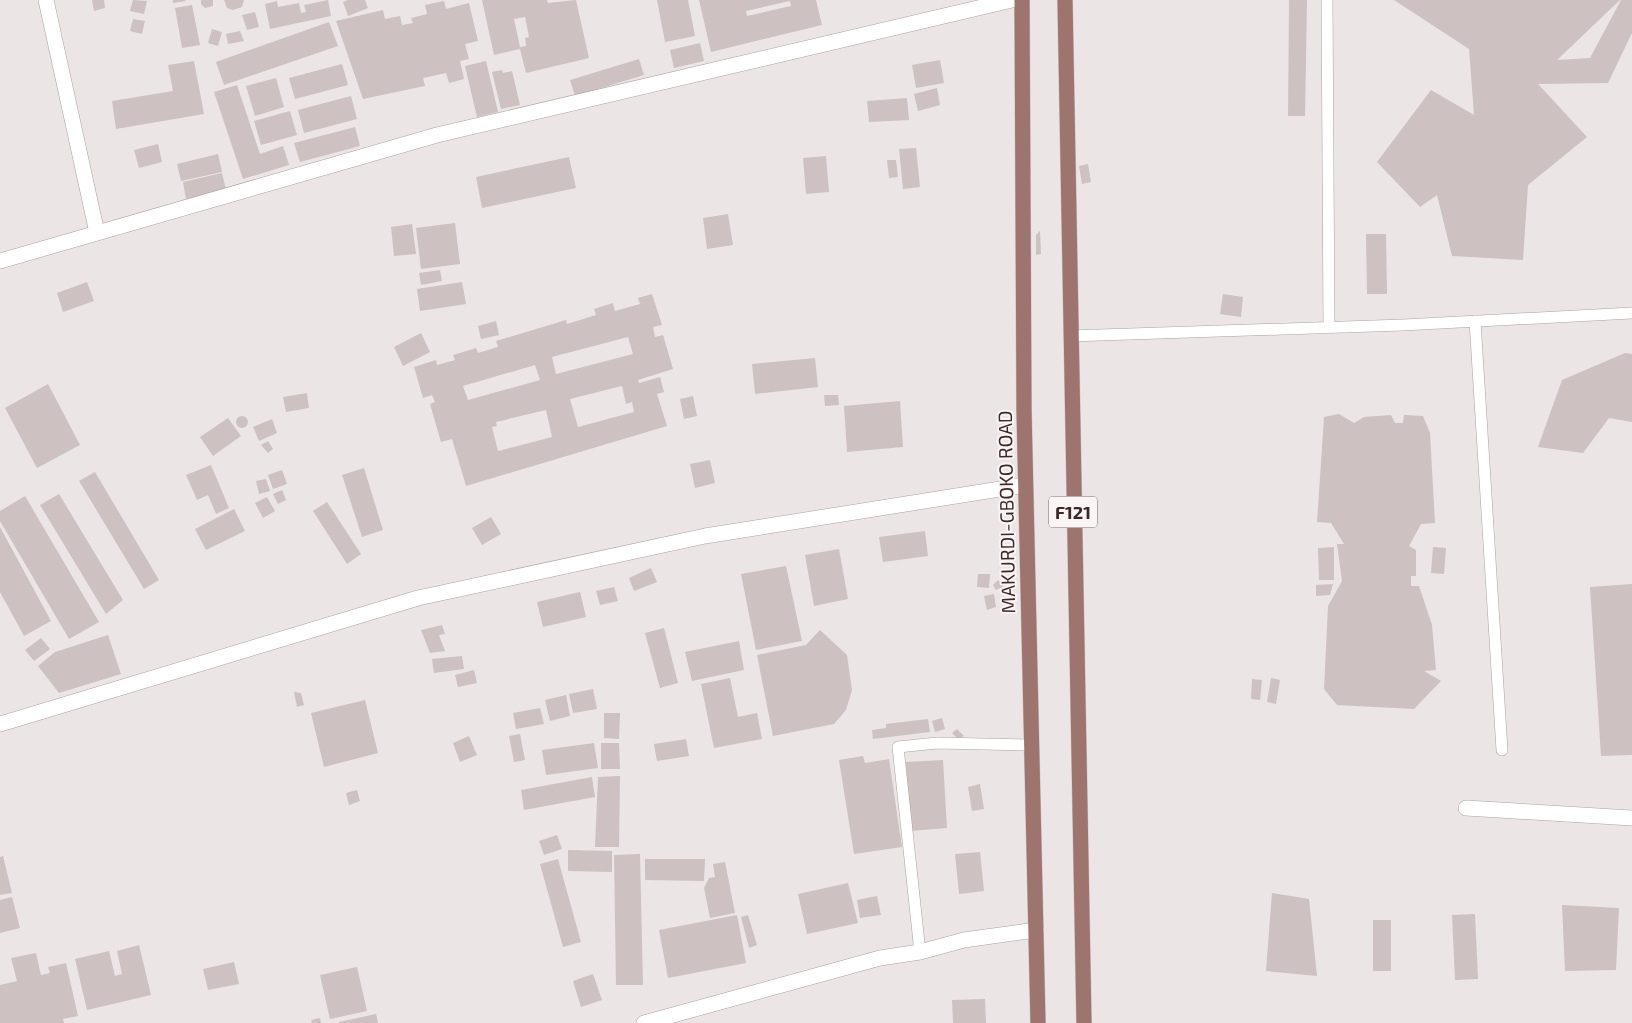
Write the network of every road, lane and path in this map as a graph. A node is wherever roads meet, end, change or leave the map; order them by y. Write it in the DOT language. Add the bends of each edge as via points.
graph roads {
  1 [pos="46,0"];
  2 [pos="1012,0"];
  3 [pos="1022,0"];
  4 [pos="1065,0"];
  5 [pos="1328,0"];
  6 [pos="98,233"];
  7 [pos="0,261"];
  8 [pos="1632,313"];
  9 [pos="1475,321"];
  10 [pos="1329,328"];
  11 [pos="1070,336"];
  12 [pos="1025,485"];
  13 [pos="0,724"];
  14 [pos="1031,745"];
  15 [pos="1502,750"];
  16 [pos="1466,808"];
  17 [pos="1632,818"];
  18 [pos="1036,930"];
  19 [pos="920,952"];
  20 [pos="644,1023"];
  21 [pos="1038,1023"];
  22 [pos="1084,1023"];
  1 -- 6 [label="street"];
  2 -- 6 [label="street" via="437,135"];
  3 -- 12 [label="main road, MAKURDI-GBOKO ROAD / F121"];
  4 -- 11 [label="main road, F121"];
  5 -- 10 [label="lane"];
  6 -- 7 [label="street"];
  8 -- 9 [label="lane"];
  9 -- 10 [label="lane"];
  9 -- 15 [label="lane"];
  10 -- 11 [label="lane"];
  11 -- 22 [label="main road, F121"];
  12 -- 13 [label="street" via="705,536 418,598"];
  12 -- 14 [label="main road, MAKURDI-GBOKO ROAD / F121"];
  14 -- 18 [label="main road, MAKURDI-GBOKO ROAD / F121"];
  14 -- 19 [label="lane" via="938,742 898,747"];
  16 -- 17 [label="street"];
  18 -- 19 [label="street" via="964,940"];
  18 -- 21 [label="main road, MAKURDI-GBOKO ROAD / F121"];
  19 -- 20 [label="street" via="880,958"];
}
